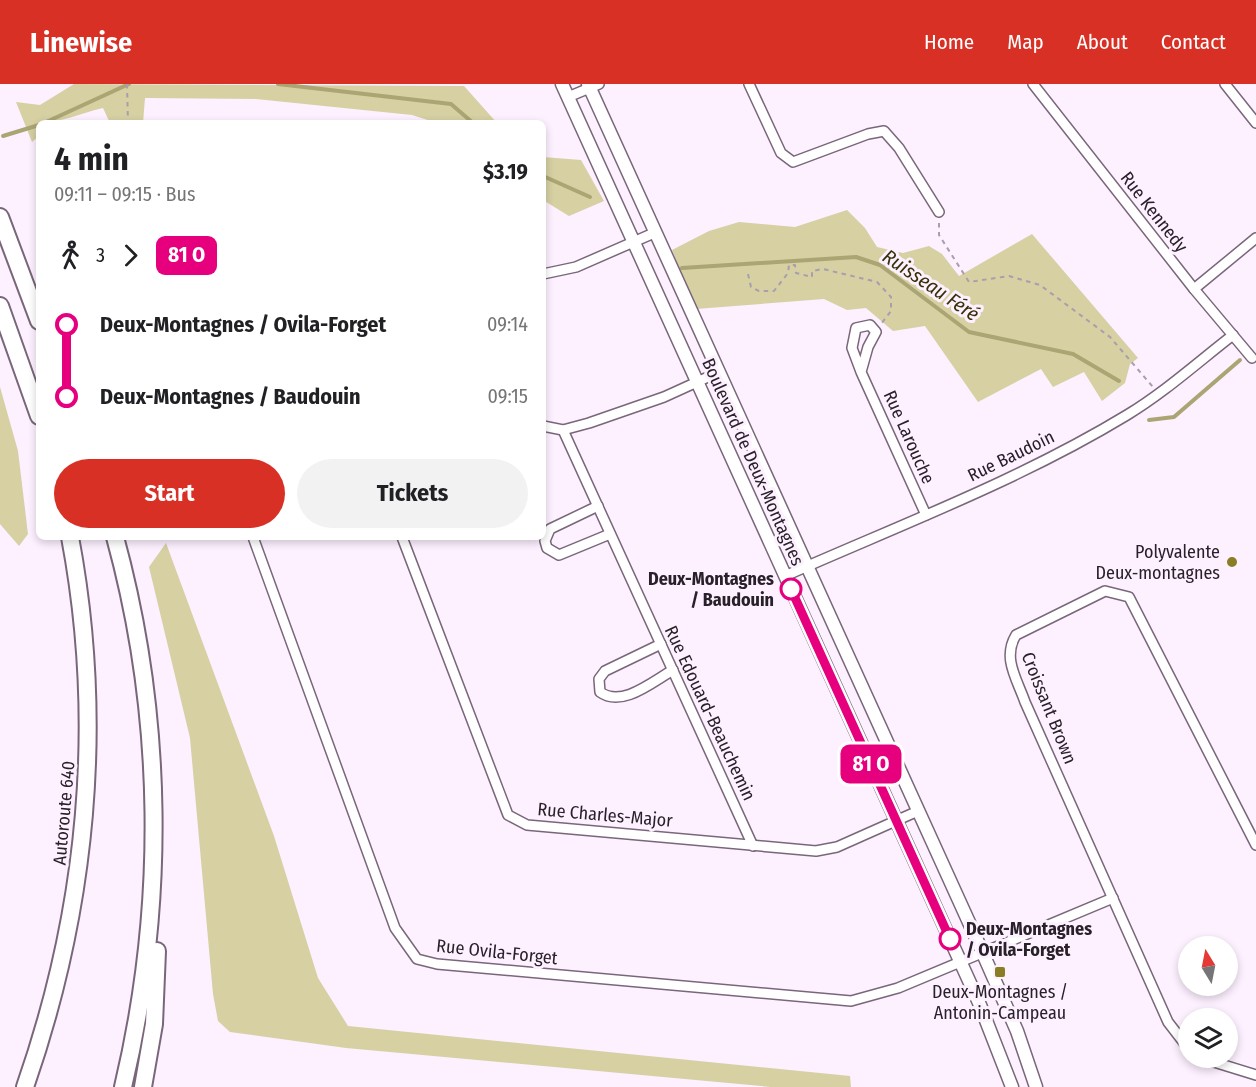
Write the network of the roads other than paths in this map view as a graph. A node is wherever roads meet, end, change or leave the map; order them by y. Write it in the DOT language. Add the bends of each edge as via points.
graph roads {
  1 [pos="562,84"];
  2 [pos="748,84"];
  3 [pos="1032,84"];
  4 [pos="1225,84"];
  5 [pos="592,85"];
  6 [pos="568,97"];
  7 [pos="1256,123"];
  8 [pos="939,212"];
  9 [pos="0,217"];
  10 [pos="654,233"];
  11 [pos="1256,238"];
  12 [pos="632,243"];
  13 [pos="546,273"];
  14 [pos="1194,289"];
  15 [pos="0,306"];
  16 [pos="36,313"];
  17 [pos="1233,335"];
  18 [pos="1252,358"];
  19 [pos="719,372"];
  20 [pos="861,372"];
  21 [pos="697,382"];
  22 [pos="36,408"];
  23 [pos="546,427"];
  24 [pos="563,430"];
  25 [pos="597,506"];
  26 [pos="926,515"];
  27 [pos="610,534"];
  28 [pos="546,537"];
  29 [pos="70,540"];
  30 [pos="116,540"];
  31 [pos="254,540"];
  32 [pos="403,540"];
  33 [pos="544,540"];
  34 [pos="807,566"];
  35 [pos="785,576"];
  36 [pos="661,644"];
  37 [pos="673,670"];
  38 [pos="918,812"];
  39 [pos="897,821"];
  40 [pos="1256,845"];
  41 [pos="753,846"];
  42 [pos="153,864"];
  43 [pos="1113,898"];
  44 [pos="982,952"];
  45 [pos="960,961"];
  46 [pos="1178,1035"];
  47 [pos="1233,1068"];
  48 [pos="1256,1075"];
  49 [pos="124,1083"];
  50 [pos="144,1083"];
  51 [pos="25,1087"];
  52 [pos="1012,1087"];
  53 [pos="1036,1087"];
  1 -- 6 [label="street, Boulevard de Deux-Montagnes"];
  2 -- 8 [label="street" via="781,153 793,162 884,131"];
  3 -- 14 [label="street, Rue Kennedy"];
  4 -- 7 [label="street"];
  5 -- 6 [label="street"];
  5 -- 10 [label="street, Boulevard de Deux-Montagnes"];
  6 -- 12 [label="street, Boulevard de Deux-Montagnes"];
  9 -- 16 [label="highway"];
  10 -- 12 [label="street"];
  10 -- 19 [label="street, Boulevard de Deux-Montagnes"];
  11 -- 14 [label="street"];
  12 -- 13 [label="street" via="576,267"];
  12 -- 21 [label="street, Boulevard de Deux-Montagnes"];
  14 -- 17 [label="street, Rue Kennedy"];
  15 -- 22 [label="highway"];
  17 -- 18 [label="street, Rue Kennedy"];
  17 -- 26 [label="street, Rue Baudoin" via="1128,415"];
  19 -- 21 [label="street"];
  19 -- 34 [label="street, Boulevard de Deux-Montagnes"];
  20 -- 20 [label="street, Rue Larouche" via="876,332 870,325 856,328 852,348"];
  20 -- 26 [label="street, Rue Larouche"];
  21 -- 24 [label="street"];
  21 -- 35 [label="street, Boulevard de Deux-Montagnes"];
  23 -- 24 [label="street"];
  24 -- 25 [label="street, Rue Edouard-Beauchemin"];
  25 -- 27 [label="street, Rue Edouard-Beauchemin"];
  25 -- 28 [label="street" via="550,529"];
  26 -- 34 [label="street, Rue Baudoin"];
  27 -- 33 [label="street" via="560,555 548,548"];
  27 -- 36 [label="street, Rue Edouard-Beauchemin"];
  29 -- 51 [label="highway, Autoroute 640" via="86,659 87,788 73,910 48,1014"];
  30 -- 42 [label="highway" via="132,612 148,716"];
  31 -- 45 [label="street, Rue Ovila-Forget" via="395,928 417,959 437,964 851,1000 898,988"];
  32 -- 41 [label="street, Rue Charles-Major" via="508,815 527,825"];
  34 -- 35 [label="street, Rue Baudoin"];
  34 -- 38 [label="street, Boulevard de Deux-Montagnes"];
  35 -- 39 [label="street, Boulevard de Deux-Montagnes"];
  36 -- 37 [label="street, Rue Edouard-Beauchemin"];
  36 -- 37 [label="street" via="605,671 599,679 600,692 608,698 626,696"];
  37 -- 41 [label="street, Rue Edouard-Beauchemin"];
  38 -- 39 [label="street, Rue Charles-Major"];
  38 -- 44 [label="street, Boulevard de Deux-Montagnes"];
  39 -- 41 [label="street, Rue Charles-Major" via="837,847 816,851"];
  39 -- 45 [label="street, Boulevard de Deux-Montagnes"];
  40 -- 43 [label="street, Croissant Brown" via="1130,597 1105,591 1016,635 1009,647 1009,658"];
  42 -- 49 [label="highway" via="150,934"];
  42 -- 50 [label="highway" via="157,953 154,1024"];
  43 -- 44 [label="street, Rue Ovila-Forget"];
  43 -- 46 [label="street, Croissant Brown" via="1168,1022"];
  44 -- 45 [label="street, Rue Ovila-Forget"];
  44 -- 53 [label="street, Boulevard de Deux-Montagnes" via="1022,1043"];
  45 -- 52 [label="street, Boulevard de Deux-Montagnes"];
  47 -- 48 [label="street"];
}
